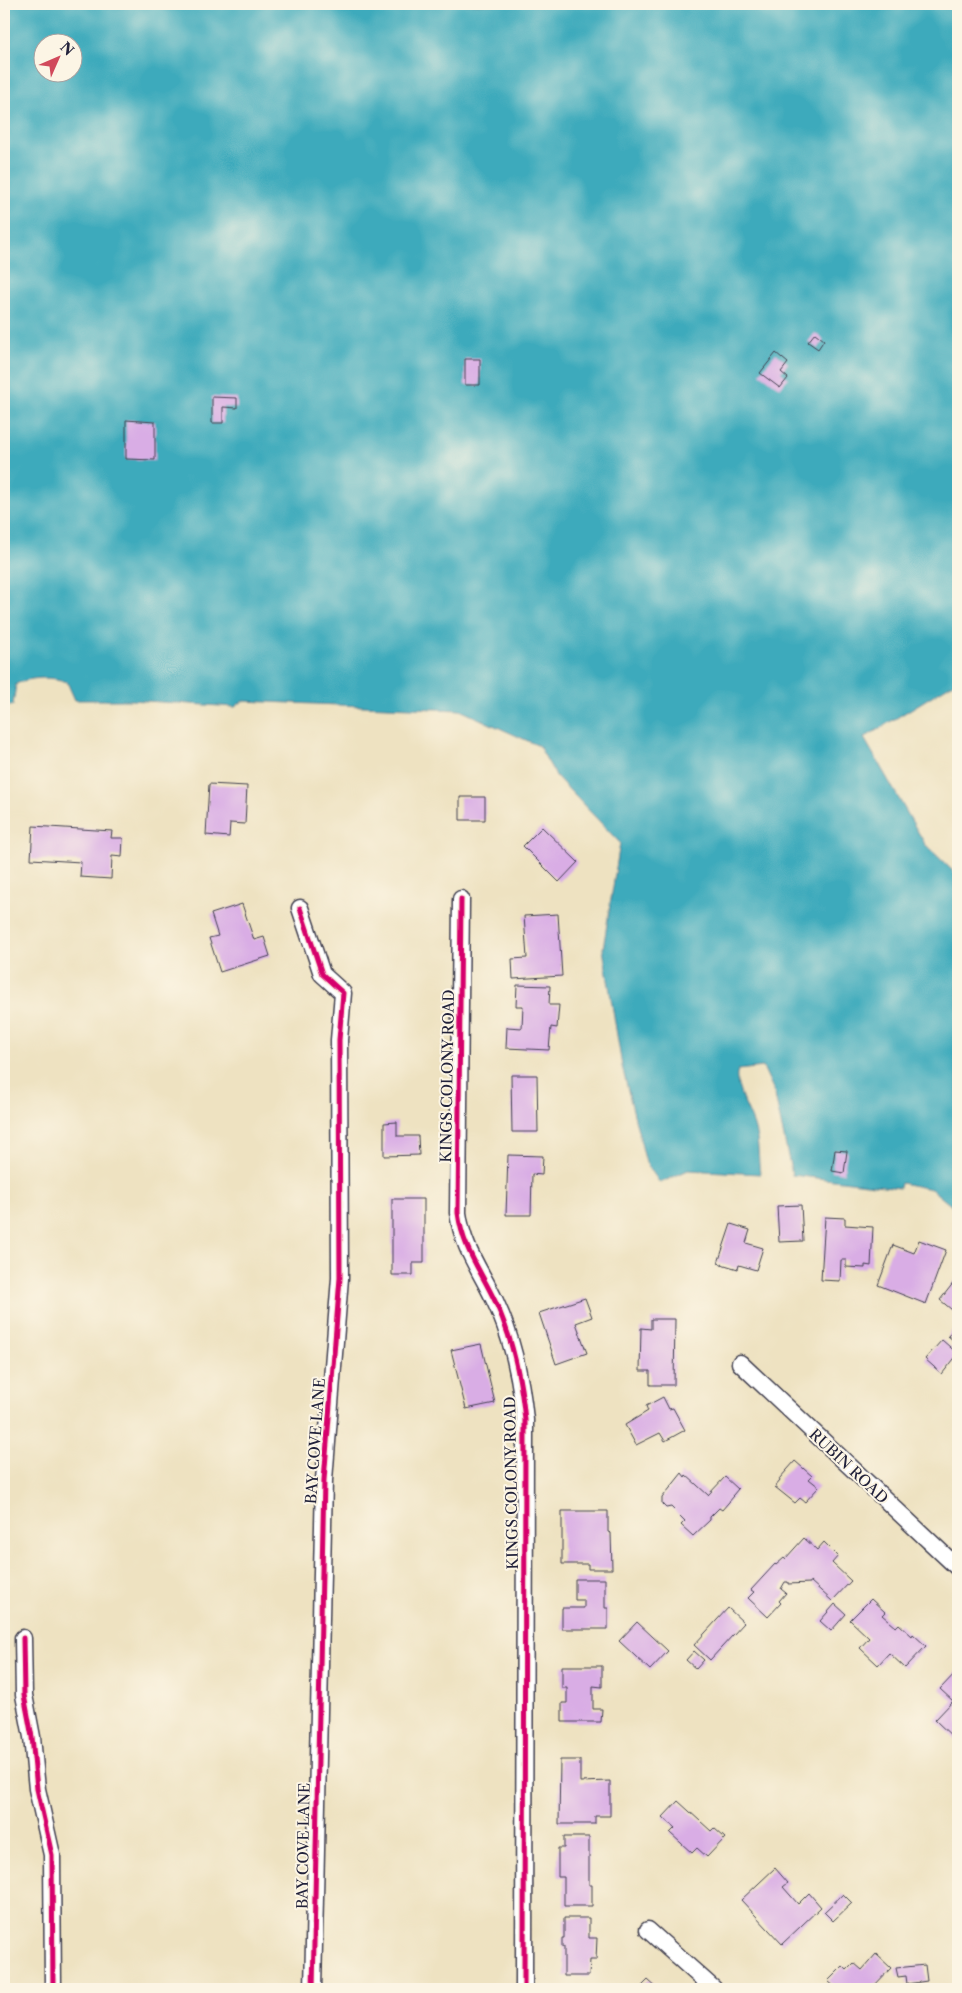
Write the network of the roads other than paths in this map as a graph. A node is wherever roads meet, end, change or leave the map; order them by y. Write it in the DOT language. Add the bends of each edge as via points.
graph roads {
  1 [pos="461,900"];
  2 [pos="300,908"];
  3 [pos="740,1363"];
  4 [pos="958,1568"];
  5 [pos="23,1638"];
  6 [pos="648,1930"];
  7 [pos="53,1989"];
  8 [pos="313,1989"];
  9 [pos="524,1989"];
  10 [pos="714,1989"];
  1 -- 9 [label="street, KINGS COLONY ROAD" via="458,1213 464,1241 496,1303 512,1345 525,1420"];
  2 -- 8 [label="street, BAY COVE LANE" via="322,974 343,993 340,1040 340,1278 324,1480"];
  3 -- 4 [label="street, RUBIN ROAD"];
  5 -- 7 [label="street" via="24,1695 37,1789 52,1855"];
  6 -- 10 [label="street"];
}
